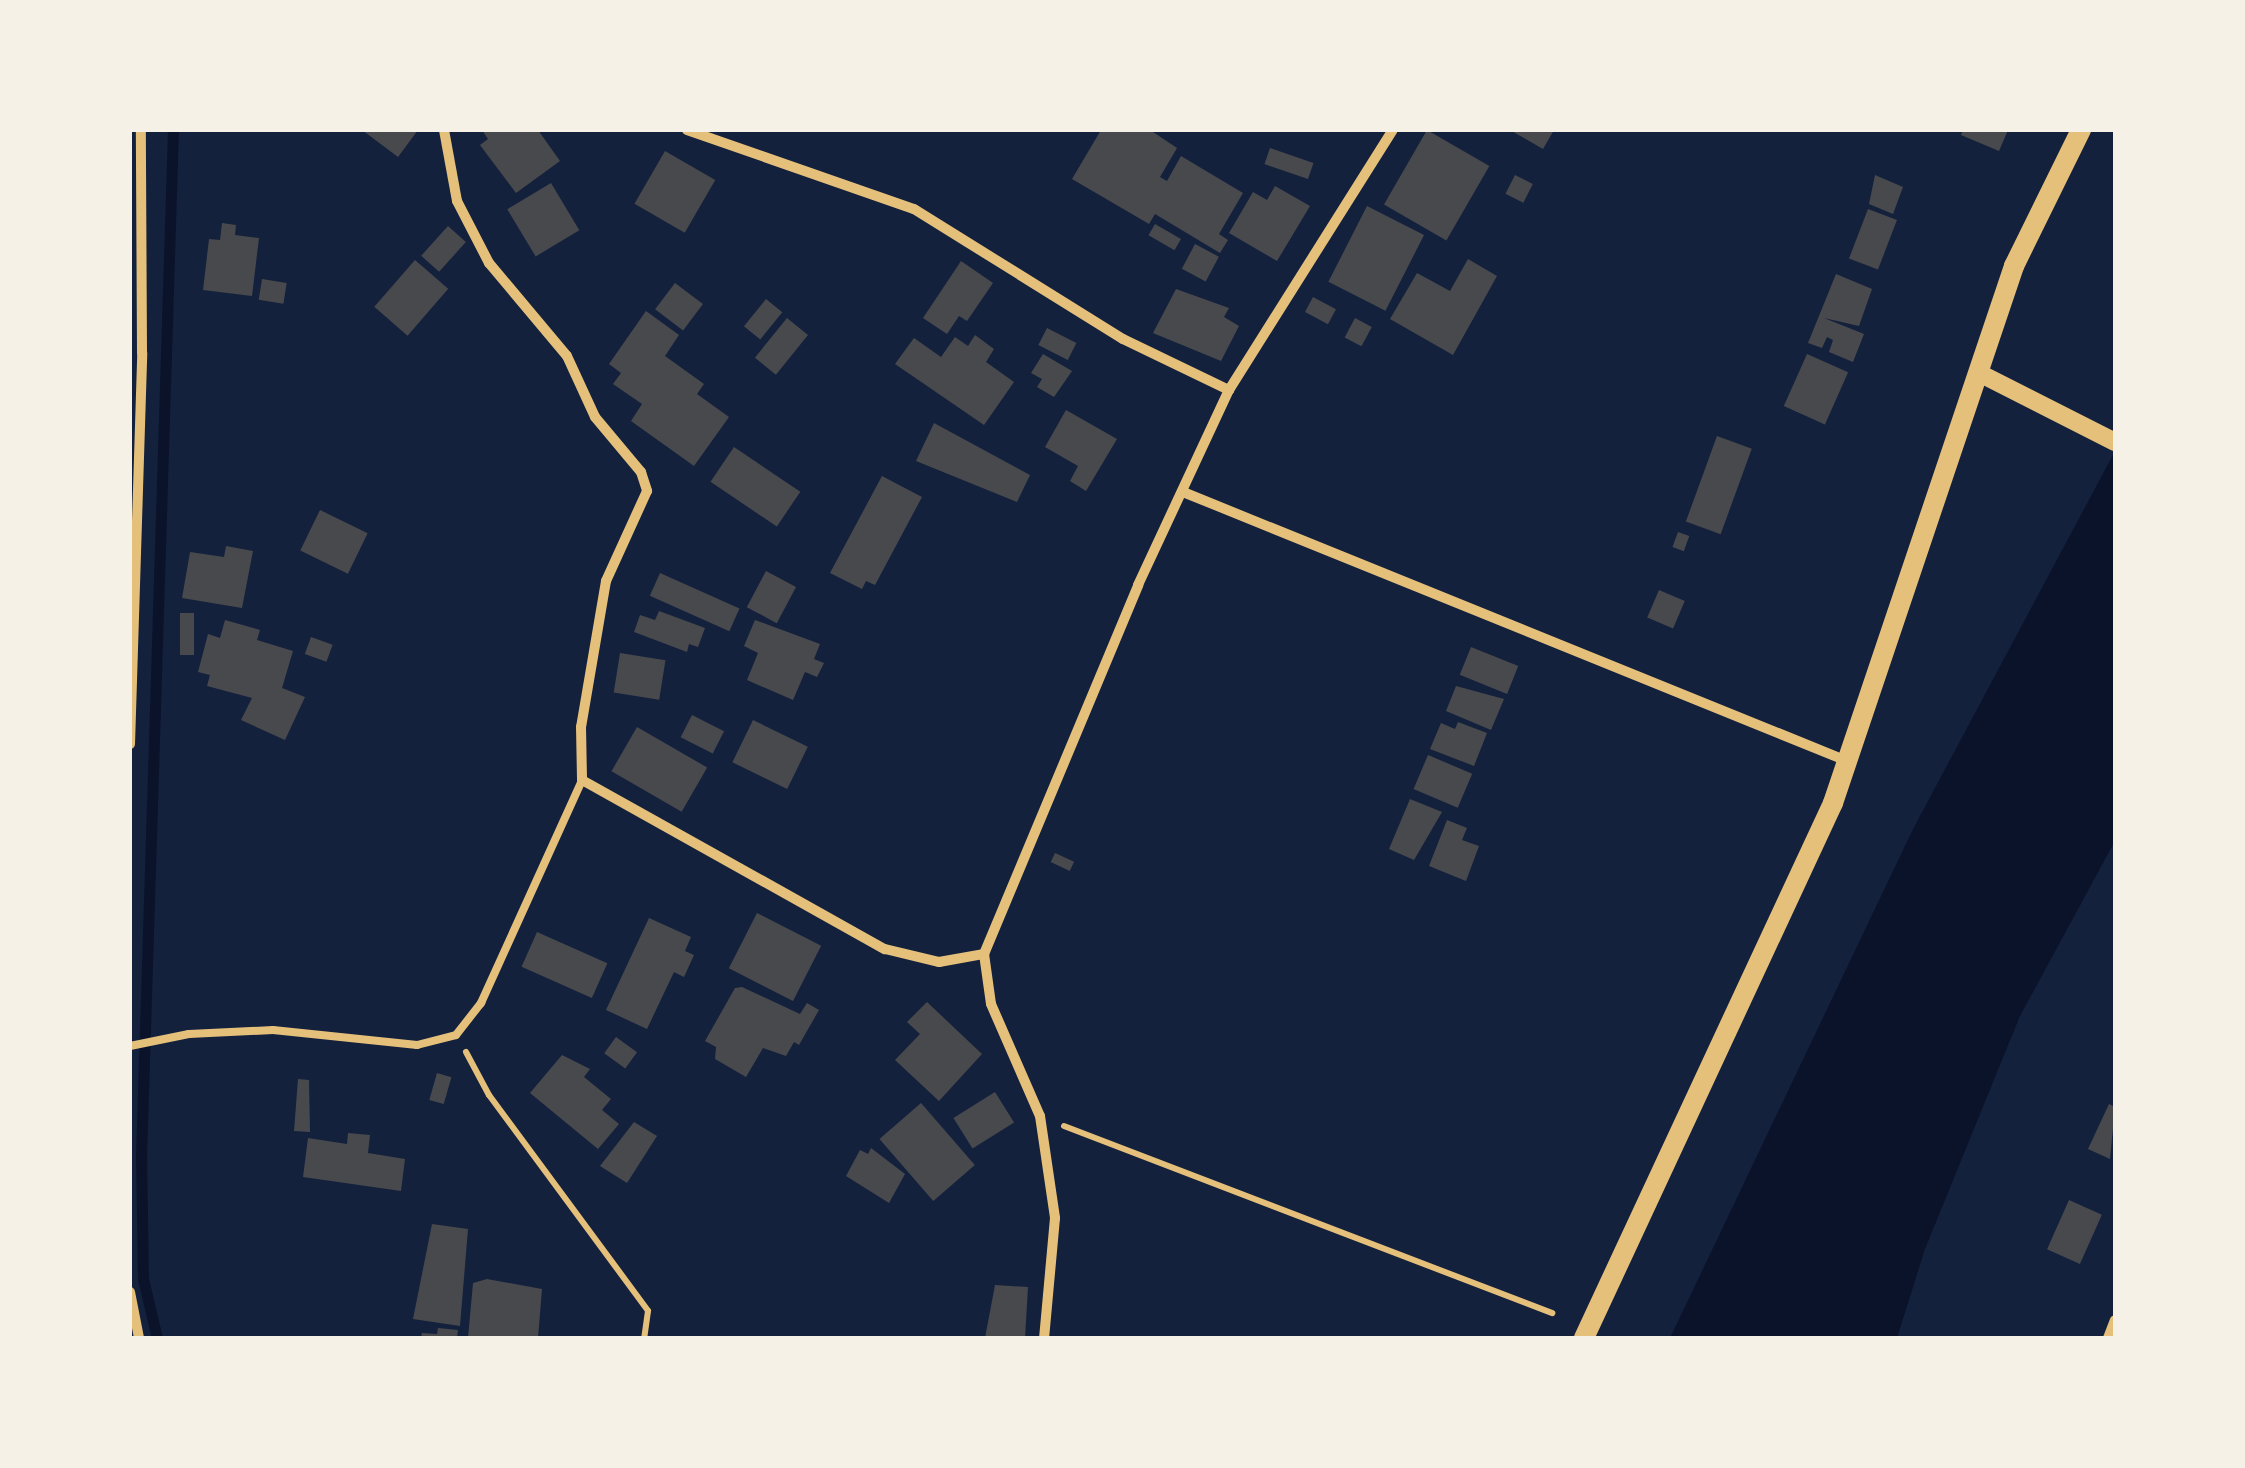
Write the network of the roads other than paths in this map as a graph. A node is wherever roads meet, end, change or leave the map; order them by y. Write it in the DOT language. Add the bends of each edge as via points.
graph roads {
  1 [pos="140,130"];
  2 [pos="444,130"];
  3 [pos="687,130"];
  4 [pos="1393,130"];
  5 [pos="2081,130"];
  6 [pos="1981,374"];
  7 [pos="1229,390"];
  8 [pos="2115,442"];
  9 [pos="1183,492"];
  10 [pos="130,744"];
  11 [pos="1847,762"];
  12 [pos="582,780"];
  13 [pos="984,954"];
  14 [pos="130,1046"];
  15 [pos="130,1292"];
  16 [pos="2115,1320"];
  17 [pos="139,1338"];
  18 [pos="1044,1338"];
  19 [pos="1584,1338"];
  20 [pos="2108,1338"];
  1 -- 10 [label="street" via="142,353"];
  2 -- 12 [label="street" via="457,200 488,263 567,356 595,418 641,472 647,491 606,581 582,727"];
  3 -- 7 [label="street" via="914,209 1122,340"];
  4 -- 7 [label="street"];
  5 -- 6 [label="main road" via="2014,266"];
  6 -- 8 [label="street"];
  6 -- 11 [label="main road"];
  7 -- 9 [label="street"];
  9 -- 11 [label="street"];
  9 -- 13 [label="street"];
  11 -- 19 [label="main road"];
  12 -- 13 [label="street" via="884,949 940,962"];
  12 -- 14 [label="lane" via="480,1003 456,1035 417,1044 273,1030 189,1034"];
  13 -- 18 [label="street" via="991,1004 1040,1116 1055,1218"];
  15 -- 17 [label="street"];
  16 -- 20 [label="street"];
}
